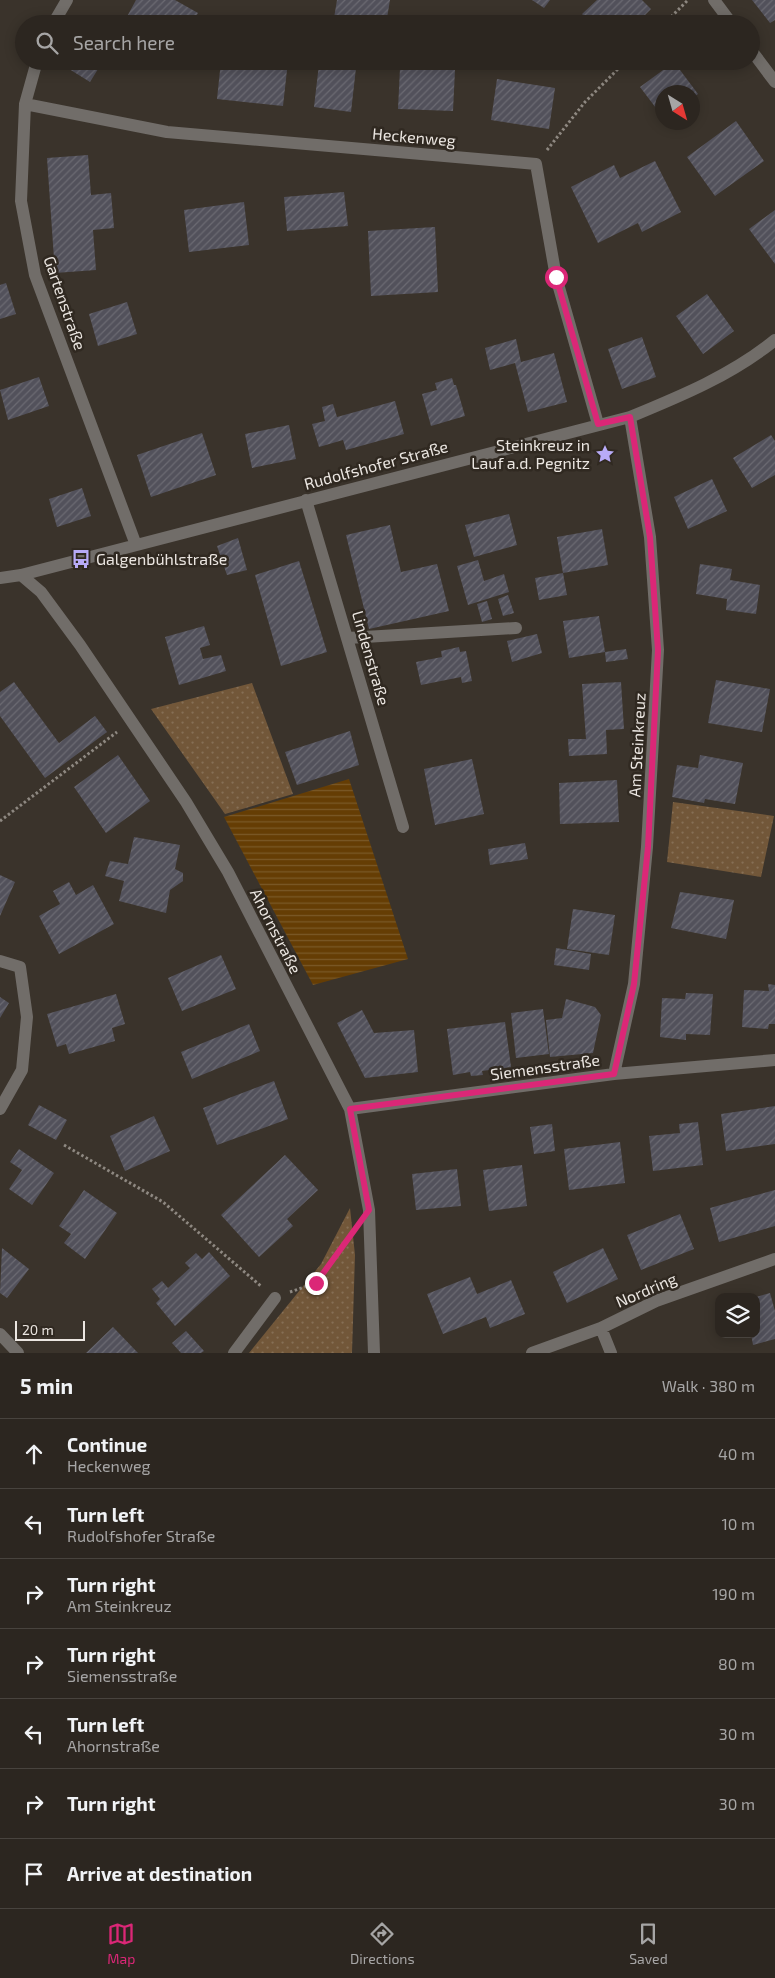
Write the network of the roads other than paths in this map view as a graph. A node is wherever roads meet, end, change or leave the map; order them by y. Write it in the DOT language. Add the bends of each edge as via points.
graph roads {
  1 [pos="66,0"];
  2 [pos="714,0"];
  3 [pos="58,15"];
  4 [pos="725,15"];
  5 [pos="760,62"];
  6 [pos="34,70"];
  7 [pos="775,82"];
  8 [pos="25,104"];
  9 [pos="775,340"];
  10 [pos="630,417"];
  11 [pos="598,424"];
  12 [pos="306,500"];
  13 [pos="136,545"];
  14 [pos="21,575"];
  15 [pos="0,578"];
  16 [pos="516,628"];
  17 [pos="348,638"];
  18 [pos="403,827"];
  19 [pos="0,961"];
  20 [pos="775,1060"];
  21 [pos="614,1074"];
  22 [pos="0,1109"];
  23 [pos="350,1109"];
  24 [pos="775,1259"];
  25 [pos="275,1298"];
  26 [pos="601,1328"];
  27 [pos="0,1334"];
  28 [pos="18,1353"];
  29 [pos="234,1353"];
  30 [pos="374,1353"];
  31 [pos="532,1353"];
  32 [pos="612,1353"];
  1 -- 3 [label="street"];
  2 -- 4 [label="street"];
  5 -- 7 [label="street"];
  6 -- 8 [label="street, Gartenstraße"];
  8 -- 11 [label="street, Heckenweg" via="167,132 536,164 556,277"];
  8 -- 13 [label="street, Gartenstraße" via="21,201 35,275"];
  9 -- 10 [label="street, Rudolfshofer Straße" via="753,359 688,394"];
  10 -- 11 [label="street, Rudolfshofer Straße"];
  10 -- 21 [label="street, Am Steinkreuz" via="650,537 658,650 648,847 634,984"];
  11 -- 12 [label="street, Rudolfshofer Straße"];
  12 -- 13 [label="street, Rudolfshofer Straße"];
  12 -- 17 [label="street, Lindenstraße"];
  13 -- 14 [label="street, Rudolfshofer Straße"];
  14 -- 15 [label="street, Rudolfshofer Straße"];
  14 -- 23 [label="street, Ahornstraße" via="41,592 186,802 228,872"];
  16 -- 17 [label="street"];
  17 -- 18 [label="street, Lindenstraße"];
  19 -- 22 [label="street" via="20,967 27,1017 22,1070"];
  20 -- 21 [label="street, Siemensstraße"];
  21 -- 23 [label="street, Siemensstraße"];
  23 -- 30 [label="street, Ahornstraße" via="369,1210"];
  24 -- 26 [label="street, Nordring" via="656,1301"];
  25 -- 29 [label="street"];
  26 -- 31 [label="street, Nordring"];
  26 -- 32 [label="street"];
  27 -- 28 [label="street"];
}
